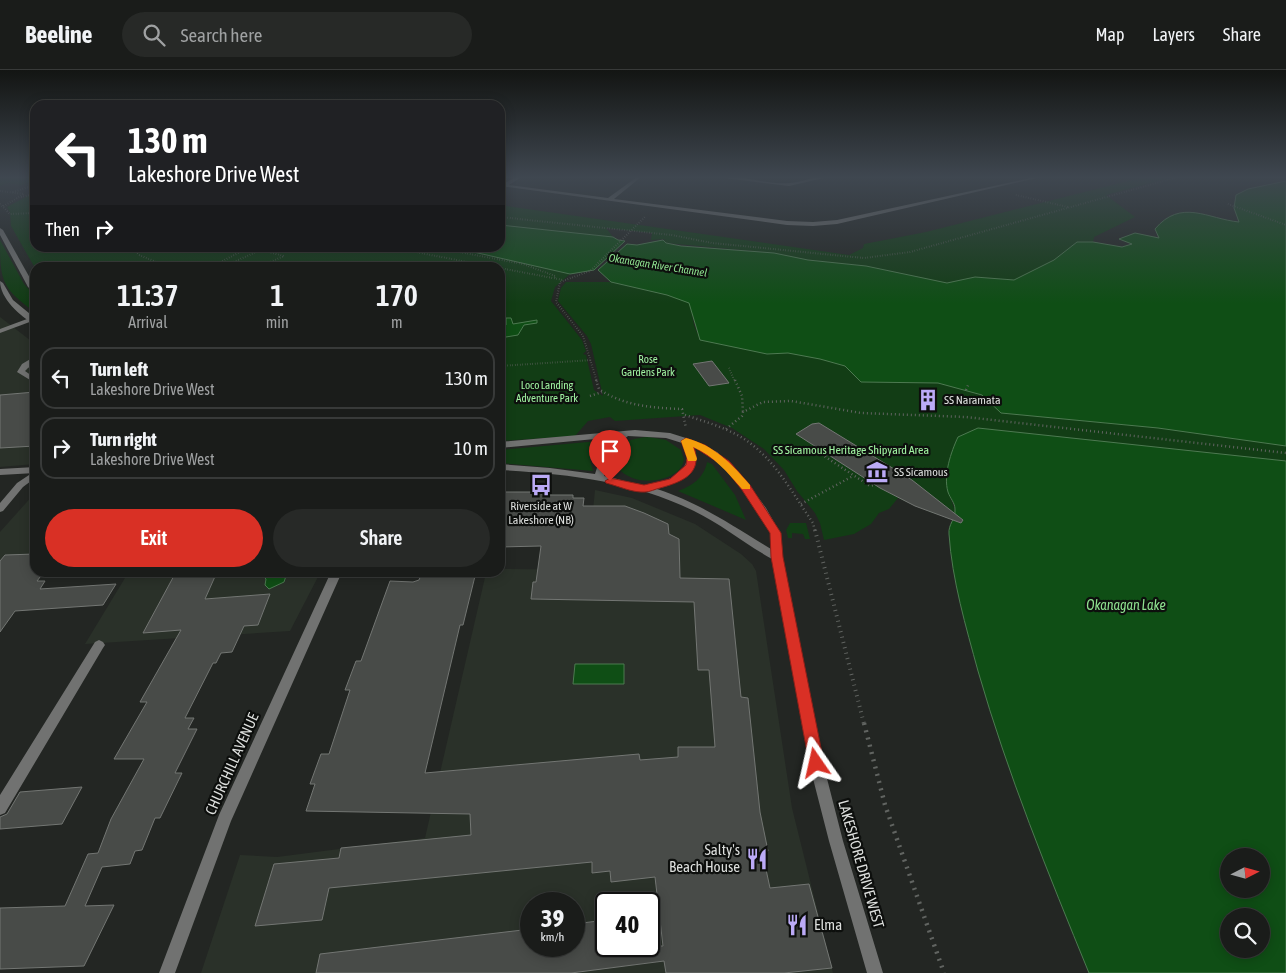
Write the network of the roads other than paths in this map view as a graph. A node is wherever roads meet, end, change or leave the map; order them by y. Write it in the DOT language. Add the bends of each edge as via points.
graph roads {
  1 [pos="759,219"];
  2 [pos="850,219"];
  3 [pos="0,230"];
  4 [pos="0,284"];
  5 [pos="30,285"];
  6 [pos="30,317"];
  7 [pos="30,321"];
  8 [pos="0,331"];
  9 [pos="30,363"];
  10 [pos="30,378"];
  11 [pos="626,433"];
  12 [pos="686,441"];
  13 [pos="505,445"];
  14 [pos="505,467"];
  15 [pos="30,470"];
  16 [pos="0,472"];
  17 [pos="30,478"];
  18 [pos="598,478"];
  19 [pos="644,489"];
  20 [pos="0,509"];
  21 [pos="777,557"];
  22 [pos="335,577"];
  23 [pos="98,645"];
  24 [pos="0,808"];
  25 [pos="167,973"];
  26 [pos="875,973"];
  1 -- 2 [label="street" via="813,224"];
  3 -- 5 [label="street"];
  4 -- 6 [label="street" via="10,301"];
  7 -- 8 [label="street"];
  9 -- 10 [label="street" via="21,372"];
  11 -- 12 [label="street, LAKESHORE DRIVE WEST" via="654,433"];
  11 -- 13 [label="street, LAKESHORE DRIVE WEST"];
  11 -- 18 [label="street" via="608,449"];
  12 -- 19 [label="street" via="692,458 687,472 674,481"];
  12 -- 21 [label="street, LAKESHORE DRIVE WEST" via="714,454 740,480 775,533"];
  14 -- 18 [label="street" via="581,473"];
  15 -- 16 [label="street"];
  17 -- 20 [label="street"];
  18 -- 19 [label="street"];
  19 -- 21 [label="street" via="695,507"];
  21 -- 26 [label="street, LAKESHORE DRIVE WEST" via="816,763"];
  22 -- 25 [label="street, CHURCHILL AVENUE" via="224,820"];
  23 -- 24 [label="street"];
}
